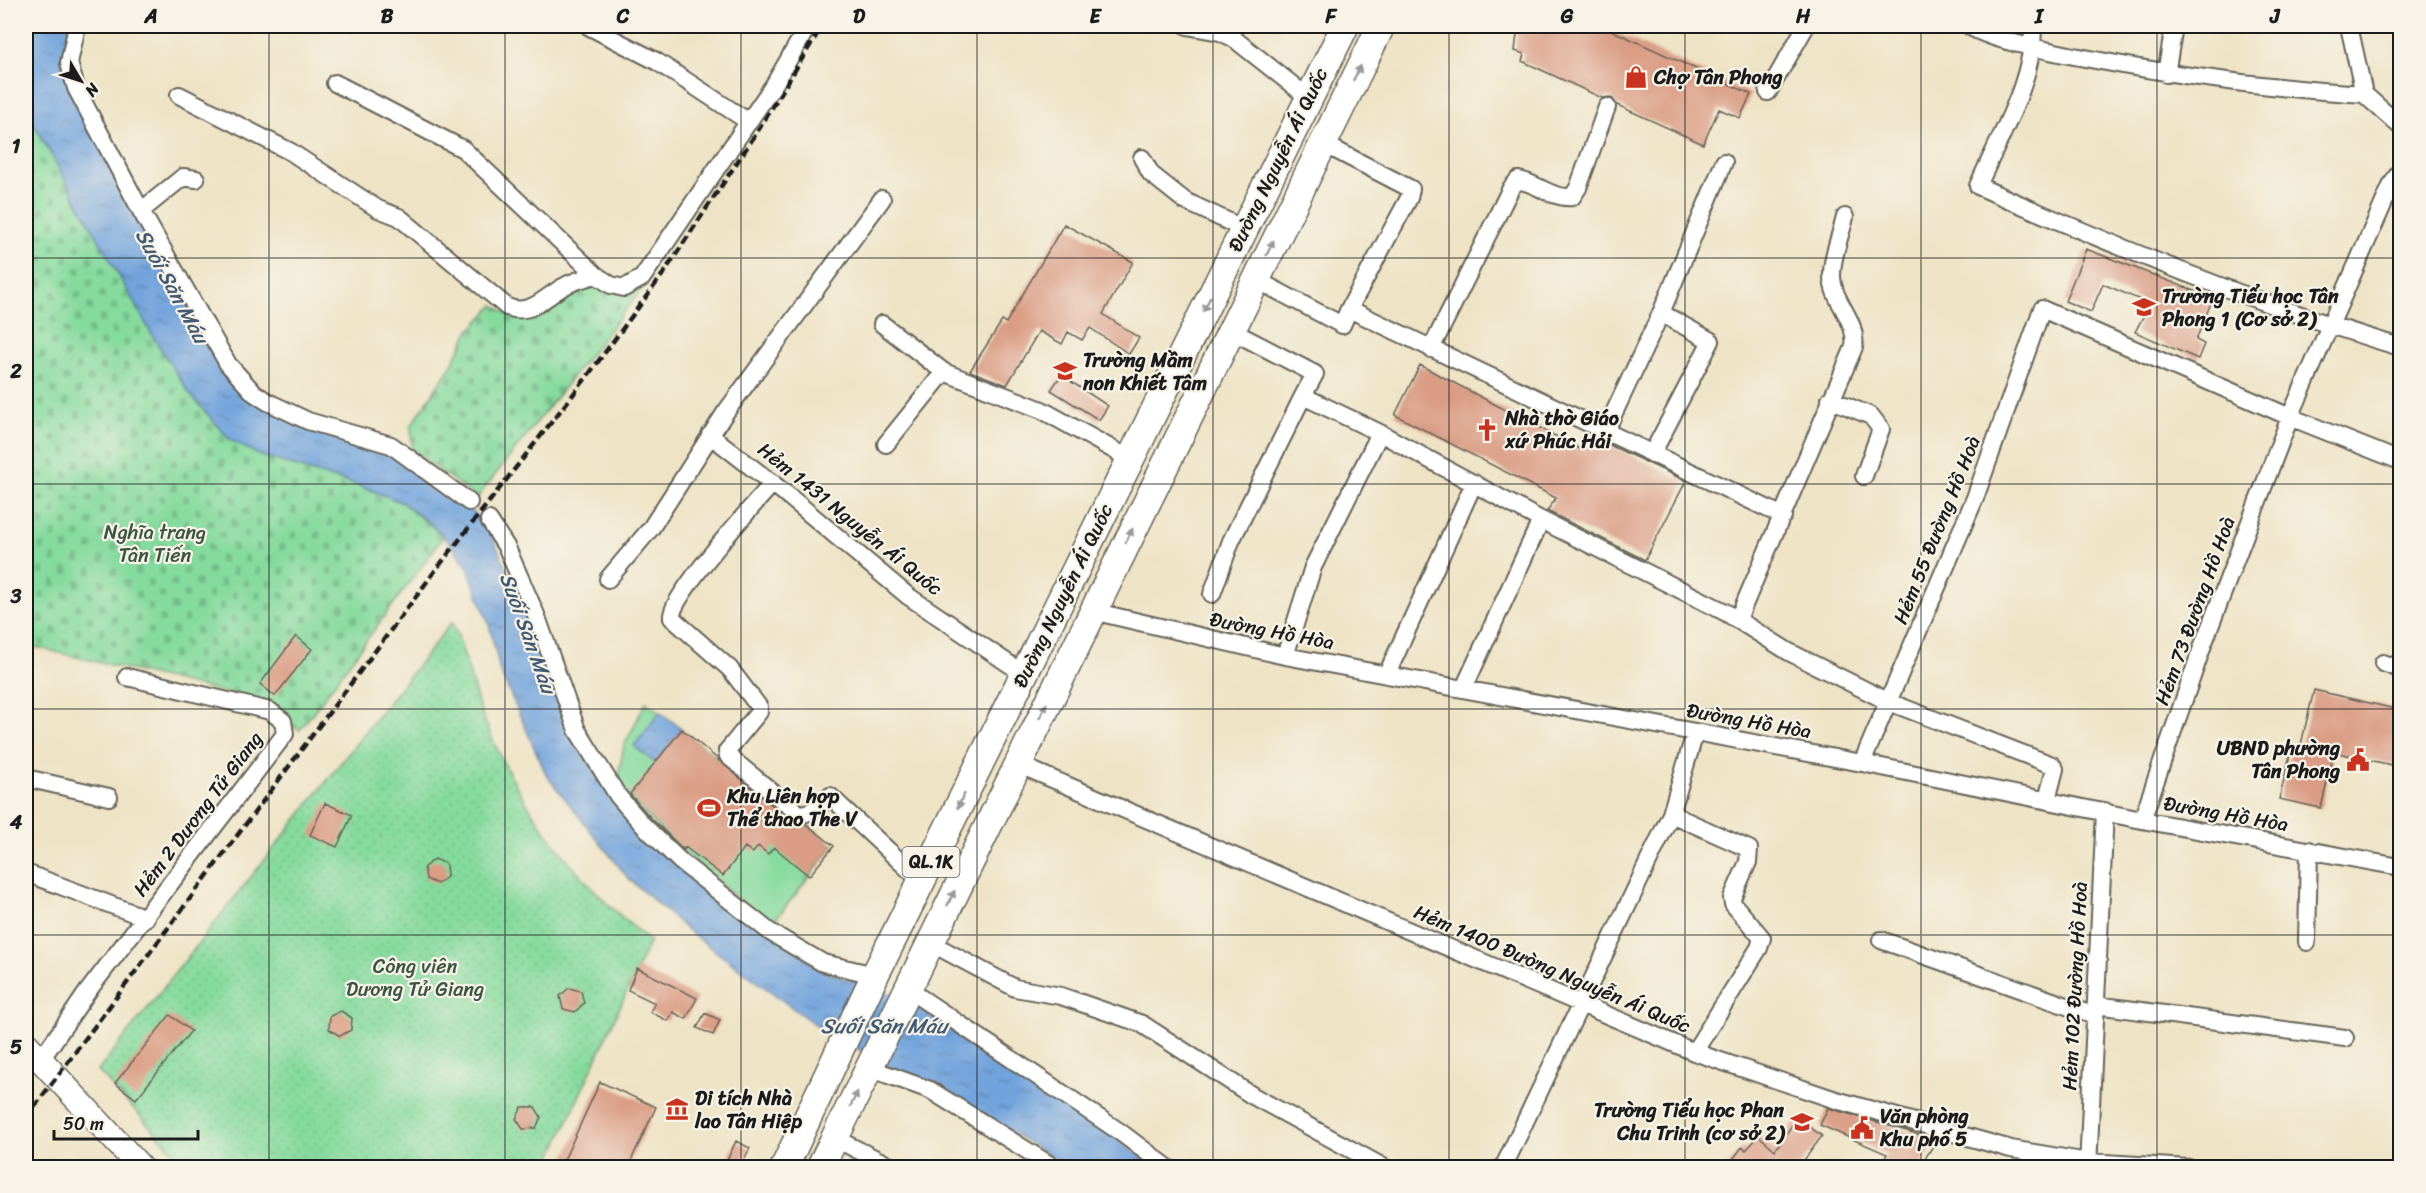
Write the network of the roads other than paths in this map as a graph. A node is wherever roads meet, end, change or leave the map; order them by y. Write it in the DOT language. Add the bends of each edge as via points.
graph roads {
  1 [pos="77,26"];
  2 [pos="588,26"];
  3 [pos="808,26"];
  4 [pos="1187,26"];
  5 [pos="1345,26"];
  6 [pos="1381,26"];
  7 [pos="1806,26"];
  8 [pos="1969,26"];
  9 [pos="2033,26"];
  10 [pos="2174,26"];
  11 [pos="2349,26"];
  12 [pos="2033,48"];
  13 [pos="2166,74"];
  14 [pos="335,83"];
  15 [pos="1768,92"];
  16 [pos="2364,94"];
  17 [pos="179,95"];
  18 [pos="1309,98"];
  19 [pos="1607,107"];
  20 [pos="749,122"];
  21 [pos="2400,126"];
  22 [pos="1322,143"];
  23 [pos="1142,158"];
  24 [pos="1724,162"];
  25 [pos="2400,171"];
  26 [pos="196,179"];
  27 [pos="882,199"];
  28 [pos="141,212"];
  29 [pos="1845,217"];
  30 [pos="1244,229"];
  31 [pos="596,275"];
  32 [pos="1255,279"];
  33 [pos="1349,309"];
  34 [pos="1661,313"];
  35 [pos="882,324"];
  36 [pos="2331,327"];
  37 [pos="1230,330"];
  38 [pos="2400,347"];
  39 [pos="1431,349"];
  40 [pos="944,372"];
  41 [pos="1303,396"];
  42 [pos="1830,399"];
  43 [pos="2290,417"];
  44 [pos="1605,432"];
  45 [pos="1380,433"];
  46 [pos="710,435"];
  47 [pos="886,444"];
  48 [pos="1652,454"];
  49 [pos="1130,459"];
  50 [pos="2400,461"];
  51 [pos="1864,476"];
  52 [pos="773,483"];
  53 [pos="1474,483"];
  54 [pos="469,502"];
  55 [pos="1783,516"];
  56 [pos="489,520"];
  57 [pos="1540,520"];
  58 [pos="609,579"];
  59 [pos="1212,594"];
  60 [pos="1092,611"];
  61 [pos="1738,619"];
  62 [pos="1285,656"];
  63 [pos="2383,663"];
  64 [pos="2400,669"];
  65 [pos="1024,674"];
  66 [pos="1387,674"];
  67 [pos="128,677"];
  68 [pos="1464,688"];
  69 [pos="1889,702"];
  70 [pos="1695,734"];
  71 [pos="987,749"];
  72 [pos="1862,763"];
  73 [pos="1017,764"];
  74 [pos="26,778"];
  75 [pos="109,797"];
  76 [pos="2047,800"];
  77 [pos="2104,811"];
  78 [pos="1671,814"];
  79 [pos="2142,820"];
  80 [pos="2309,850"];
  81 [pos="2400,867"];
  82 [pos="26,873"];
  83 [pos="921,881"];
  84 [pos="146,918"];
  85 [pos="1881,940"];
  86 [pos="929,942"];
  87 [pos="2307,942"];
  88 [pos="875,975"];
  89 [pos="906,988"];
  90 [pos="1581,1004"];
  91 [pos="2095,1010"];
  92 [pos="2345,1038"];
  93 [pos="33,1052"];
  94 [pos="1694,1052"];
  95 [pos="869,1068"];
  96 [pos="834,1138"];
  97 [pos="2088,1165"];
  98 [pos="141,1167"];
  99 [pos="784,1167"];
  100 [pos="820,1167"];
  101 [pos="894,1167"];
  102 [pos="1055,1167"];
  103 [pos="1168,1167"];
  104 [pos="1385,1167"];
  105 [pos="1503,1167"];
  106 [pos="2189,1167"];
  1 -- 28 [label="street" via="69,63 76,88"];
  2 -- 20 [label="street" via="656,61"];
  3 -- 20 [label="street"];
  4 -- 18 [label="street" via="1233,38"];
  5 -- 18 [label="main road, Đường Nguyễn Ái Quốc / QL.1K"];
  22 -- 6 [label="main road, Đường Nguyễn Ái Quốc / QL.1K, one-way"];
  7 -- 15 [label="street"];
  8 -- 12 [label="street"];
  9 -- 12 [label="street"];
  10 -- 13 [label="street"];
  11 -- 16 [label="street"];
  12 -- 13 [label="street"];
  12 -- 36 [label="street" via="2026,74 1978,186 2110,245"];
  13 -- 16 [label="street" via="2280,89"];
  14 -- 31 [label="street" via="463,149"];
  16 -- 21 [label="street"];
  17 -- 31 [label="street" via="291,152 378,209 399,217 507,307 527,310 562,287"];
  18 -- 30 [label="main road, Đường Nguyễn Ái Quốc / QL.1K"];
  19 -- 39 [label="street" via="1572,197 1562,198 1518,180 1511,188"];
  20 -- 31 [label="street" via="642,278 624,288"];
  32 -- 22 [label="main road, Đường Nguyễn Ái Quốc / QL.1K, one-way"];
  22 -- 33 [label="street" via="1411,189"];
  23 -- 30 [label="street" via="1156,179 1185,201"];
  24 -- 34 [label="street"];
  25 -- 36 [label="street, Hẻm 73 Đường Hồ Hoà"];
  26 -- 28 [label="street" via="183,177"];
  27 -- 46 [label="street"];
  28 -- 54 [label="street" via="228,364 254,393 308,421 391,445"];
  29 -- 42 [label="street" via="1832,275 1855,339"];
  30 -- 49 [label="main road, Đường Nguyễn Ái Quốc / QL.1K, one-way"];
  32 -- 33 [label="street" via="1342,325"];
  32 -- 37 [label="main road, Đường Nguyễn Ái Quốc / QL.1K"];
  33 -- 39 [label="street"];
  34 -- 44 [label="street"];
  34 -- 48 [label="street" via="1711,341"];
  35 -- 40 [label="street"];
  36 -- 38 [label="street"];
  36 -- 43 [label="street, Hẻm 73 Đường Hồ Hoà"];
  37 -- 41 [label="street" via="1315,374"];
  60 -- 37 [label="main road, Đường Nguyễn Ái Quốc / QL.1K, one-way"];
  39 -- 44 [label="street"];
  40 -- 47 [label="street"];
  40 -- 49 [label="street" via="1042,410"];
  41 -- 45 [label="street"];
  41 -- 59 [label="street" via="1231,541"];
  42 -- 51 [label="street" via="1878,422 1881,429"];
  42 -- 55 [label="street"];
  43 -- 50 [label="street"];
  43 -- 69 [label="street, Hẻm 55 Đường Hồ Hoà" via="2042,309 1975,498"];
  43 -- 79 [label="street, Hẻm 73 Đường Hồ Hoà" via="2203,645"];
  44 -- 48 [label="street"];
  45 -- 53 [label="street"];
  45 -- 62 [label="street" via="1313,567"];
  46 -- 52 [label="street, Hẻm 1431 Nguyễn Ái Quốc"];
  46 -- 58 [label="street" via="651,528"];
  48 -- 55 [label="street"];
  49 -- 65 [label="main road, Đường Nguyễn Ái Quốc / QL.1K"];
  52 -- 65 [label="street, Hẻm 1431 Nguyễn Ái Quốc" via="908,597"];
  52 -- 83 [label="street" via="708,558 673,607 672,618 715,653 759,707 728,756 798,813 813,811 830,796"];
  53 -- 57 [label="street"];
  53 -- 66 [label="street"];
  55 -- 61 [label="street"];
  56 -- 88 [label="street" via="507,548 537,617 577,730 618,796 681,862 770,932 823,963"];
  57 -- 61 [label="street"];
  57 -- 68 [label="street"];
  60 -- 62 [label="street, Đường Hồ Hòa"];
  73 -- 60 [label="main road, Đường Nguyễn Ái Quốc / QL.1K, one-way"];
  61 -- 69 [label="street" via="1789,652"];
  62 -- 66 [label="street, Đường Hồ Hòa"];
  63 -- 64 [label="street"];
  65 -- 71 [label="main road, Đường Nguyễn Ái Quốc / QL.1K"];
  66 -- 68 [label="street, Đường Hồ Hòa"];
  67 -- 84 [label="street, Hẻm 2 Dương Tử Giang" via="270,711 283,721 285,734"];
  68 -- 70 [label="street, Đường Hồ Hòa"];
  69 -- 72 [label="street, Hẻm 55 Đường Hồ Hoà"];
  69 -- 76 [label="street" via="2052,765 2055,769"];
  70 -- 72 [label="street, Đường Hồ Hòa"];
  70 -- 78 [label="street"];
  71 -- 73 [label="main road"];
  71 -- 83 [label="main road, Đường Nguyễn Ái Quốc / QL.1K, one-way"];
  72 -- 76 [label="street, Đường Hồ Hòa"];
  86 -- 73 [label="main road, Đường Nguyễn Ái Quốc / QL.1K, one-way"];
  73 -- 90 [label="street, Hẻm 1400 Đường Nguyễn Ái Quốc"];
  74 -- 75 [label="street"];
  76 -- 77 [label="street, Đường Hồ Hòa"];
  77 -- 79 [label="street, Đường Hồ Hòa"];
  77 -- 91 [label="street, Hẻm 102 Đường Hồ Hoà"];
  78 -- 90 [label="street"];
  78 -- 94 [label="street" via="1749,849 1748,862 1732,898 1762,938"];
  79 -- 80 [label="street, Đường Hồ Hòa"];
  80 -- 81 [label="street, Đường Hồ Hòa"];
  80 -- 87 [label="street"];
  82 -- 84 [label="street"];
  83 -- 88 [label="main road, Đường Nguyễn Ái Quốc / QL.1K"];
  84 -- 93 [label="street, Hẻm 2 Dương Tử Giang" via="88,992"];
  85 -- 91 [label="street"];
  86 -- 89 [label="main road, Đường Nguyễn Ái Quốc / QL.1K"];
  86 -- 104 [label="street" via="1015,988 1061,996 1142,1024 1253,1096"];
  88 -- 99 [label="main road, Đường Nguyễn Ái Quốc / QL.1K"];
  89 -- 95 [label="main road, Đường Nguyễn Ái Quốc / QL.1K"];
  89 -- 103 [label="street"];
  90 -- 94 [label="street, Hẻm 1400 Đường Nguyễn Ái Quốc"];
  90 -- 105 [label="street"];
  91 -- 92 [label="street"];
  91 -- 97 [label="street, Hẻm 102 Đường Hồ Hoà"];
  93 -- 98 [label="main road"];
  94 -- 97 [label="street, Hẻm 1400 Đường Nguyễn Ái Quốc" via="1836,1100 1981,1141"];
  96 -- 95 [label="main road, Đường Nguyễn Ái Quốc / QL.1K, one-way"];
  95 -- 102 [label="street" via="930,1090"];
  96 -- 100 [label="main road, Đường Nguyễn Ái Quốc / QL.1K"];
  96 -- 101 [label="street"];
  97 -- 106 [label="street, Hẻm 1400 Đường Nguyễn Ái Quốc"];
}
